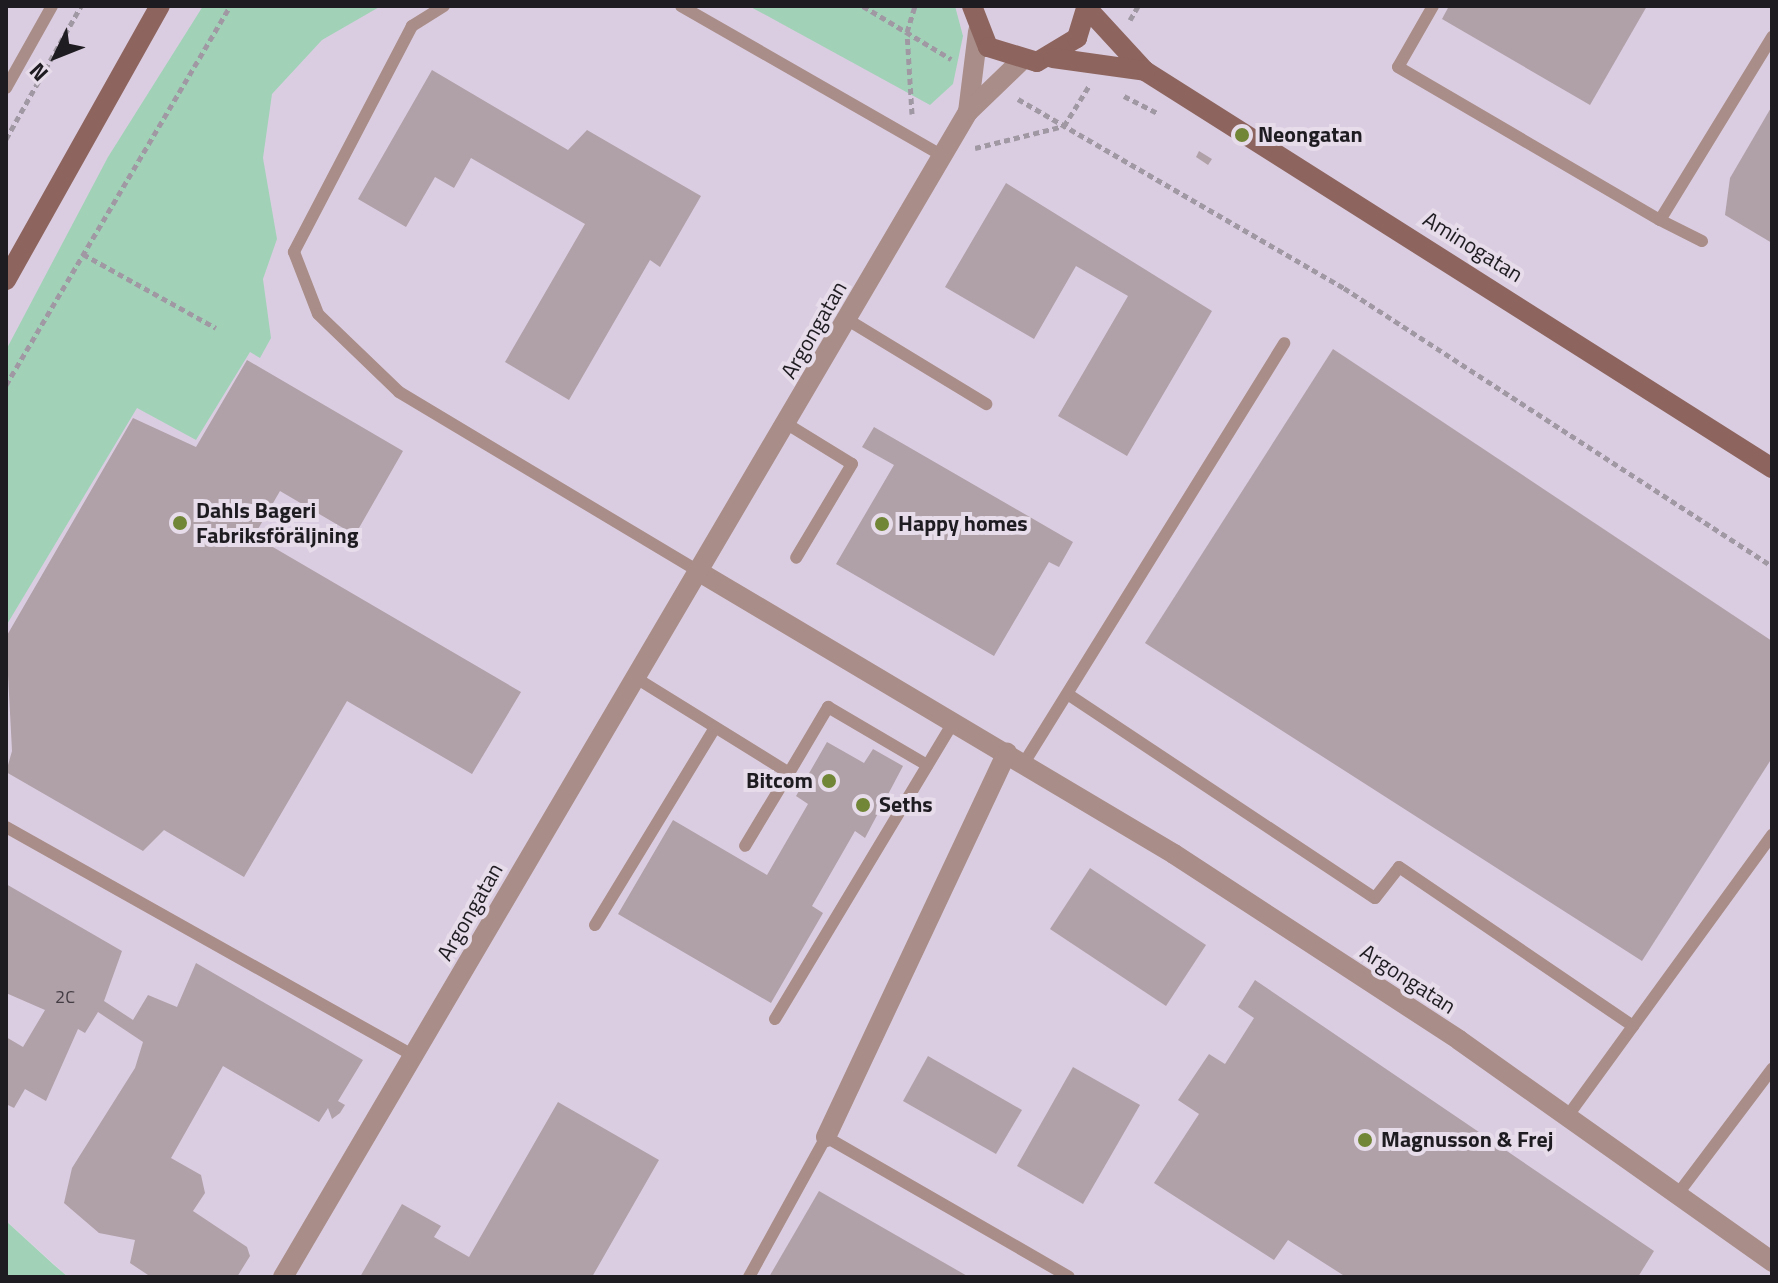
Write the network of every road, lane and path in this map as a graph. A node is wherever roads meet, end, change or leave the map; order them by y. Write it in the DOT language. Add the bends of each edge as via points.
graph roads {
  1 [pos="52,6"];
  2 [pos="81,6"];
  3 [pos="160,6"];
  4 [pos="230,6"];
  5 [pos="444,6"];
  6 [pos="681,6"];
  7 [pos="863,6"];
  8 [pos="915,6"];
  9 [pos="972,6"];
  10 [pos="1138,6"];
  11 [pos="1433,6"];
  12 [pos="1087,7"];
  13 [pos="907,32"];
  14 [pos="978,32"];
  15 [pos="1772,37"];
  16 [pos="1116,42"];
  17 [pos="1053,58"];
  18 [pos="1020,62"];
  19 [pos="1103,63"];
  20 [pos="1145,71"];
  21 [pos="975,74"];
  22 [pos="994,85"];
  23 [pos="1089,86"];
  24 [pos="1100,87"];
  25 [pos="6,88"];
  26 [pos="1111,89"];
  27 [pos="968,112"];
  28 [pos="1162,115"];
  29 [pos="1064,126"];
  30 [pos="901,132"];
  31 [pos="6,139"];
  32 [pos="943,156"];
  33 [pos="1660,220"];
  34 [pos="1702,241"];
  35 [pos="83,254"];
  36 [pos="6,280"];
  37 [pos="848,320"];
  38 [pos="216,328"];
  39 [pos="1284,343"];
  40 [pos="6,385"];
  41 [pos="986,404"];
  42 [pos="787,424"];
  43 [pos="1772,468"];
  44 [pos="796,558"];
  45 [pos="1772,566"];
  46 [pos="701,573"];
  47 [pos="636,678"];
  48 [pos="1069,695"];
  49 [pos="954,721"];
  50 [pos="715,728"];
  51 [pos="1015,758"];
  52 [pos="927,765"];
  53 [pos="789,773"];
  54 [pos="6,827"];
  55 [pos="1772,835"];
  56 [pos="745,846"];
  57 [pos="595,925"];
  58 [pos="775,1019"];
  59 [pos="1633,1026"];
  60 [pos="414,1056"];
  61 [pos="1772,1069"];
  62 [pos="1567,1117"];
  63 [pos="826,1137"];
  64 [pos="1677,1195"];
  65 [pos="1772,1262"];
  66 [pos="283,1277"];
  67 [pos="749,1277"];
  68 [pos="1069,1277"];
  1 -- 25 [label="lane"];
  2 -- 31 [label="path"];
  3 -- 36 [label="street"];
  4 -- 35 [label="path"];
  5 -- 46 [label="lane" via="412,26 294,252 318,314 399,392"];
  6 -- 30 [label="lane"];
  7 -- 13 [label="path"];
  8 -- 13 [label="path"];
  9 -- 14 [label="street"];
  10 -- 16 [label="path"];
  11 -- 33 [label="lane" via="1398,67"];
  12 -- 16 [label="street, Aminogatan"];
  12 -- 17 [label="street" via="1077,38"];
  13 -- 21 [label="path"];
  13 -- 30 [label="path" via="917,107"];
  14 -- 18 [label="street" via="1003,57"];
  14 -- 21 [label="street, Argongatan"];
  15 -- 33 [label="lane"];
  16 -- 20 [label="street, Aminogatan"];
  17 -- 18 [label="street, Aminogatan"];
  17 -- 19 [label="street, Aminogatan"];
  18 -- 22 [label="street, Argongatan"];
  19 -- 20 [label="street, Aminogatan"];
  19 -- 23 [label="path"];
  20 -- 43 [label="street, Aminogatan"];
  21 -- 27 [label="street, Argongatan"];
  22 -- 27 [label="street, Argongatan"];
  22 -- 29 [label="path"];
  23 -- 24 [label="path"];
  23 -- 29 [label="path"];
  26 -- 28 [label="path"];
  27 -- 32 [label="street, Argongatan"];
  29 -- 32 [label="path"];
  29 -- 45 [label="path" via="1344,288"];
  30 -- 32 [label="lane"];
  32 -- 37 [label="street, Argongatan"];
  33 -- 34 [label="lane"];
  35 -- 38 [label="path"];
  35 -- 40 [label="path"];
  37 -- 41 [label="lane"];
  37 -- 42 [label="street, Argongatan"];
  39 -- 48 [label="lane"];
  42 -- 44 [label="lane" via="852,464"];
  42 -- 46 [label="street, Argongatan"];
  46 -- 47 [label="street, Argongatan"];
  46 -- 49 [label="street, Argongatan"];
  47 -- 50 [label="lane"];
  47 -- 60 [label="street, Argongatan"];
  48 -- 51 [label="lane"];
  48 -- 59 [label="lane" via="1375,898 1399,867"];
  49 -- 51 [label="street, Argongatan"];
  49 -- 52 [label="lane"];
  50 -- 53 [label="lane"];
  50 -- 57 [label="lane"];
  51 -- 62 [label="street, Argongatan" via="1187,862"];
  51 -- 63 [label="street"];
  52 -- 53 [label="lane" via="828,707"];
  52 -- 58 [label="lane"];
  53 -- 56 [label="lane"];
  54 -- 60 [label="lane"];
  55 -- 59 [label="lane"];
  59 -- 62 [label="lane"];
  60 -- 66 [label="street, Argongatan"];
  61 -- 64 [label="lane"];
  62 -- 64 [label="street, Argongatan"];
  63 -- 67 [label="lane"];
  63 -- 68 [label="lane"];
  64 -- 65 [label="street, Argongatan"];
}
